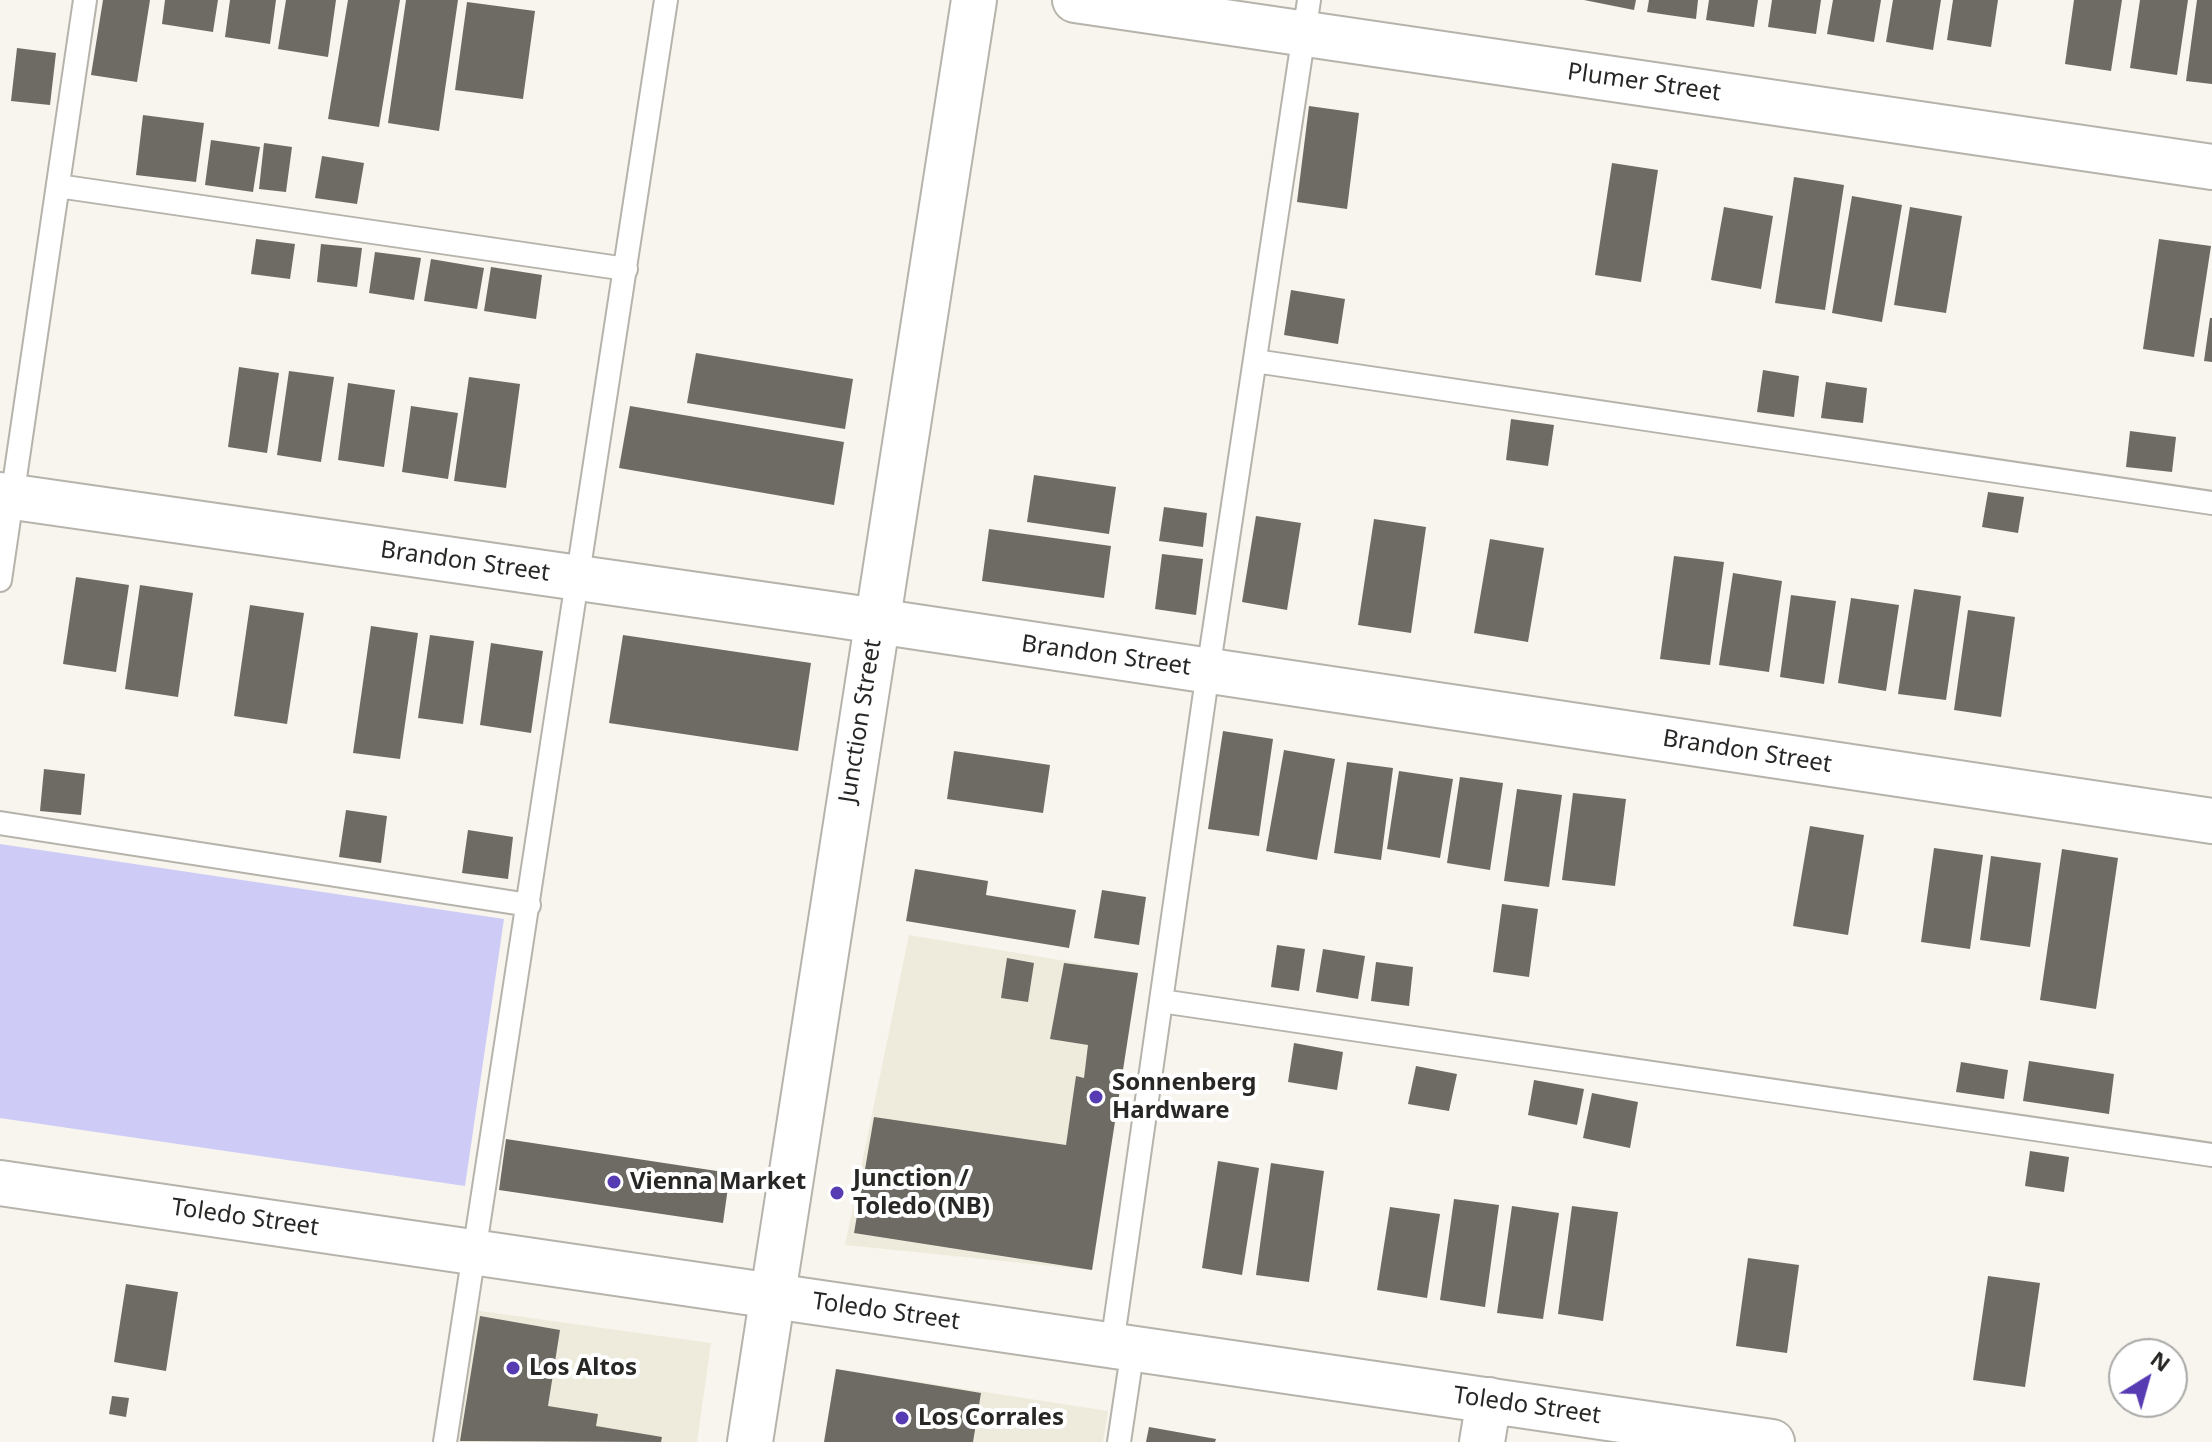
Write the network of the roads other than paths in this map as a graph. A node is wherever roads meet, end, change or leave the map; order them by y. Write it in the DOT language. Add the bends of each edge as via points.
graph roads {
  1 [pos="85,0"];
  2 [pos="666,0"];
  3 [pos="974,0"];
  4 [pos="1075,0"];
  5 [pos="1306,17"];
  6 [pos="2212,167"];
  7 [pos="58,186"];
  8 [pos="626,269"];
  9 [pos="1255,361"];
  10 [pos="6,496"];
  11 [pos="2212,503"];
  12 [pos="579,578"];
  13 [pos="0,580"];
  14 [pos="877,621"];
  15 [pos="1208,671"];
  16 [pos="2212,821"];
  17 [pos="0,823"];
  18 [pos="529,905"];
  19 [pos="1161,1001"];
  20 [pos="2212,1155"];
  21 [pos="0,1183"];
  22 [pos="476,1252"];
  23 [pos="772,1295"];
  24 [pos="1123,1347"];
  25 [pos="1485,1421"];
  26 [pos="445,1442"];
  27 [pos="750,1442"];
  28 [pos="1119,1442"];
  29 [pos="1772,1442"];
  1 -- 7 [label="lane"];
  2 -- 8 [label="lane"];
  3 -- 14 [label="street, Junction Street"];
  4 -- 5 [label="street, Plumer Street"];
  5 -- 6 [label="street, Plumer Street"];
  5 -- 9 [label="lane"];
  7 -- 8 [label="lane"];
  7 -- 10 [label="lane"];
  8 -- 12 [label="lane"];
  9 -- 11 [label="lane"];
  9 -- 15 [label="lane"];
  10 -- 12 [label="street, Brandon Street"];
  10 -- 13 [label="lane"];
  12 -- 14 [label="street, Brandon Street"];
  12 -- 18 [label="lane"];
  14 -- 15 [label="street, Brandon Street"];
  14 -- 23 [label="street, Junction Street"];
  15 -- 16 [label="street, Brandon Street"];
  15 -- 19 [label="lane"];
  17 -- 18 [label="lane"];
  18 -- 22 [label="lane"];
  19 -- 20 [label="lane"];
  19 -- 24 [label="lane"];
  21 -- 22 [label="street, Toledo Street"];
  22 -- 23 [label="street, Toledo Street"];
  22 -- 26 [label="lane"];
  23 -- 24 [label="street, Toledo Street"];
  23 -- 27 [label="street, Junction Street"];
  24 -- 25 [label="street, Toledo Street"];
  24 -- 28 [label="lane"];
  25 -- 29 [label="street, Toledo Street"];
}
